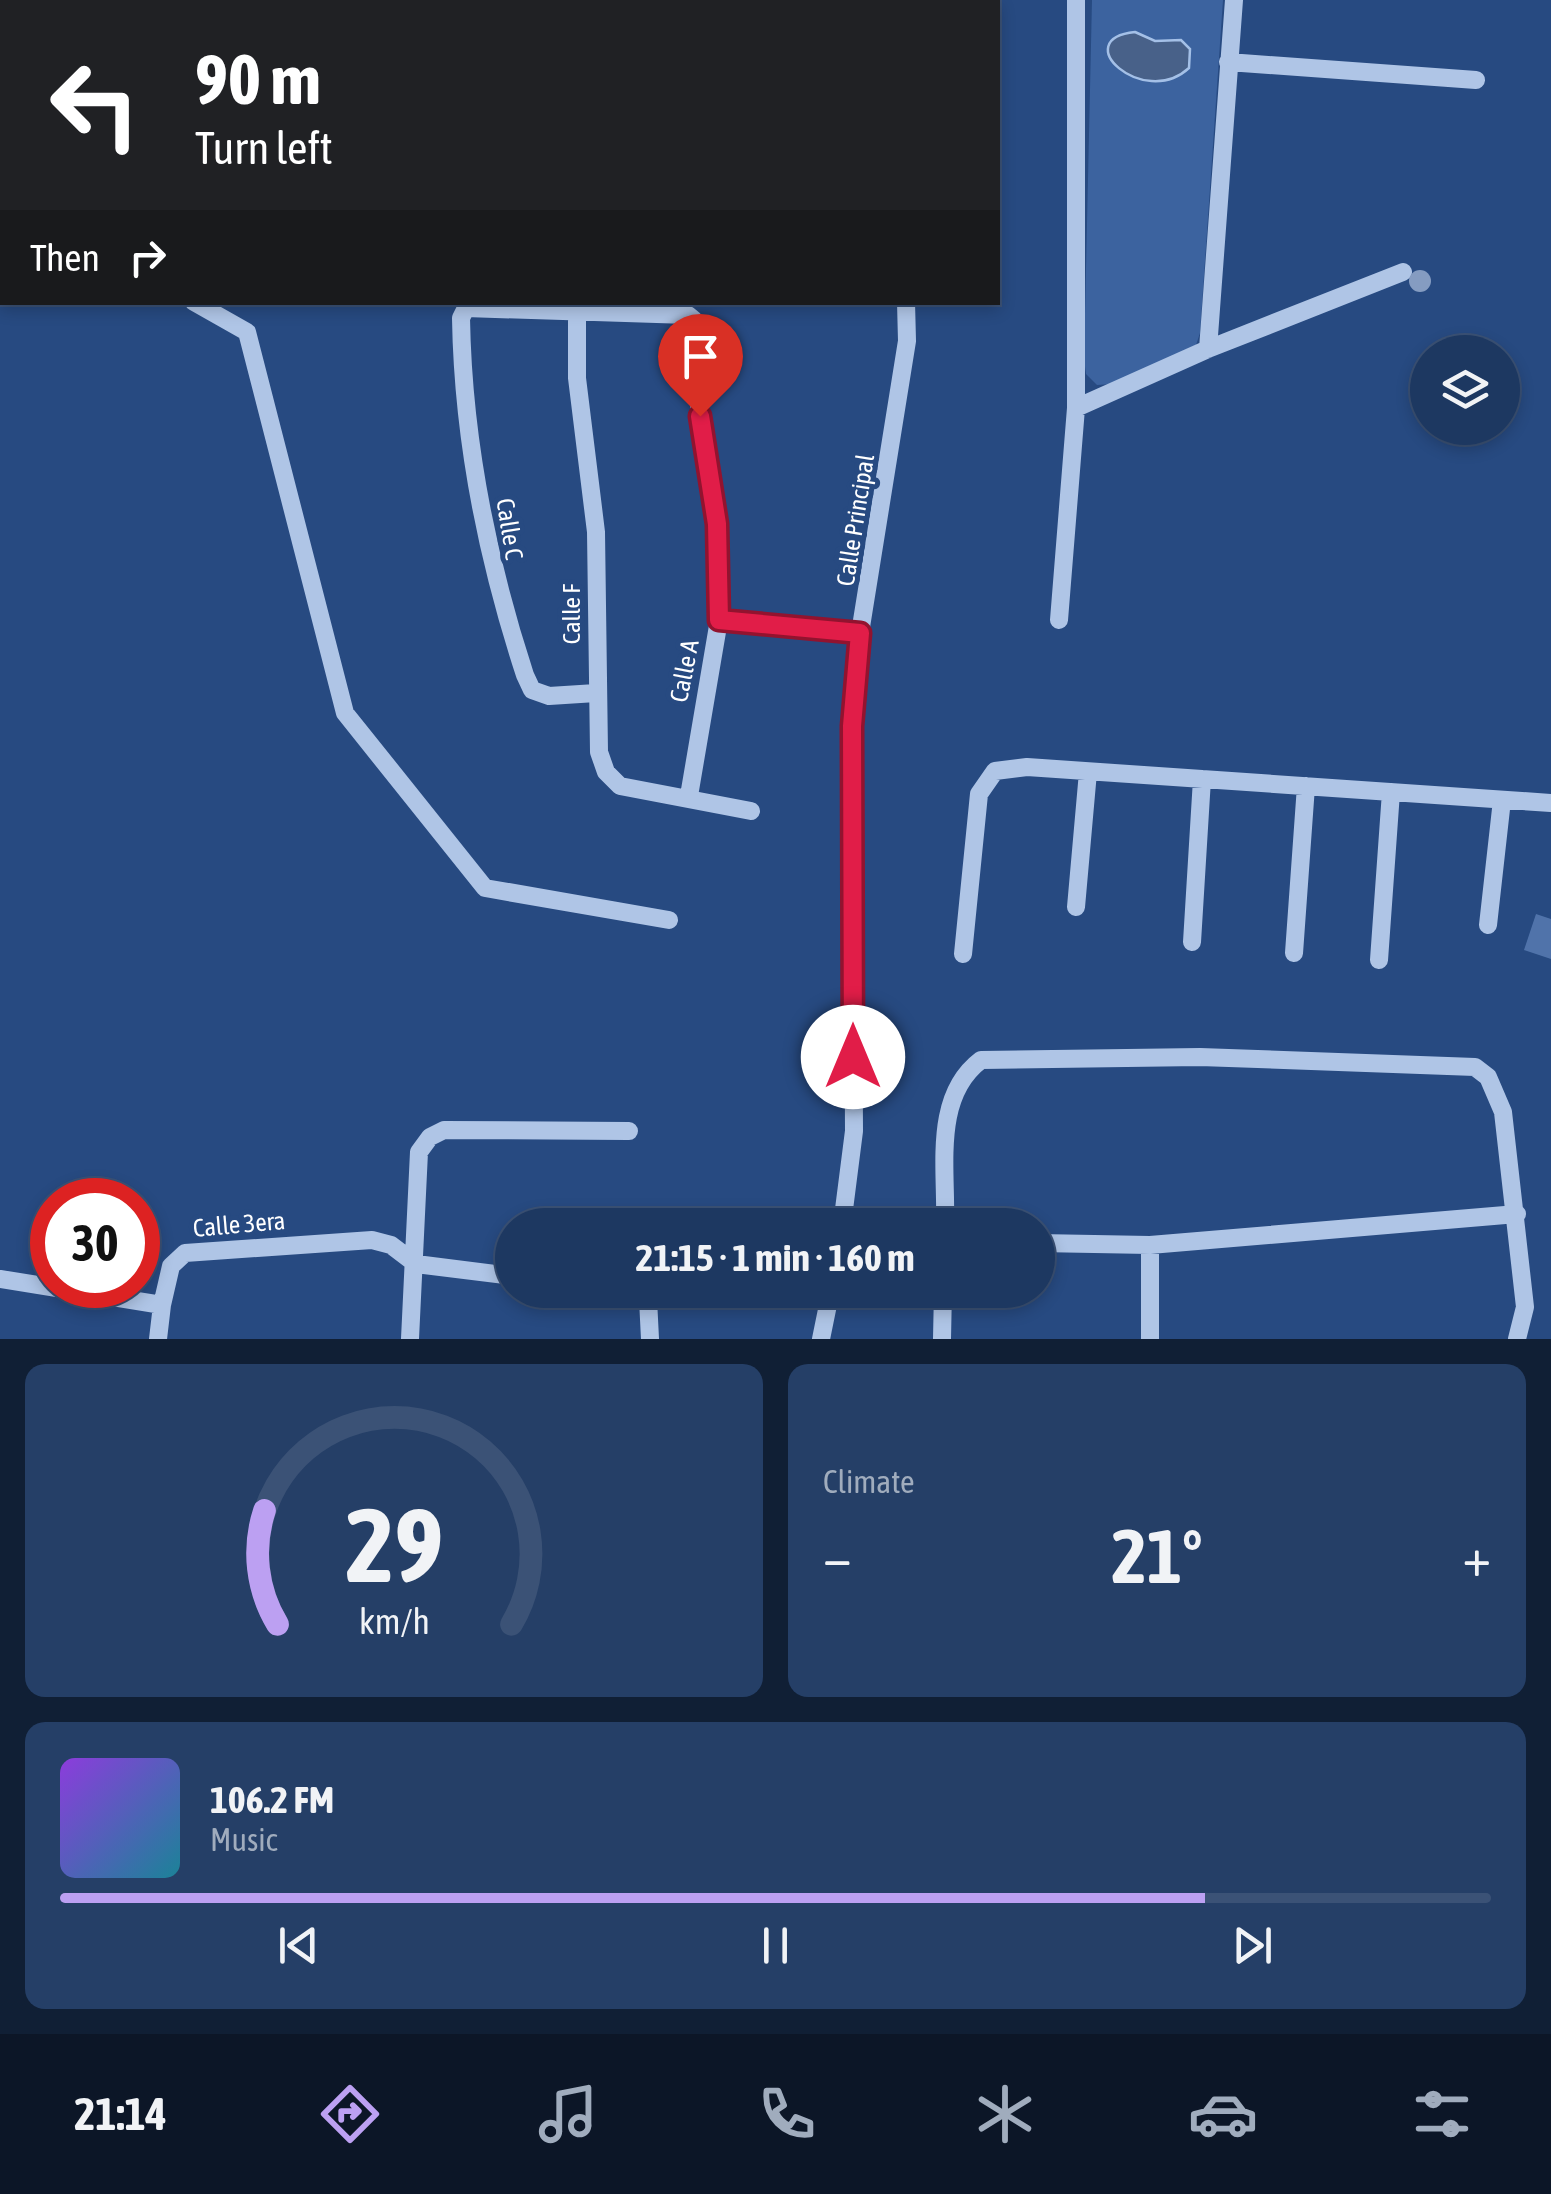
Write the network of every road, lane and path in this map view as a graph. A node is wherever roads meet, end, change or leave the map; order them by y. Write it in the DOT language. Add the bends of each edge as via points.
graph roads {
  1 [pos="1076,0"];
  2 [pos="1234,0"];
  3 [pos="1228,62"];
  4 [pos="1476,80"];
  5 [pos="1403,272"];
  6 [pos="199,305"];
  7 [pos="906,305"];
  8 [pos="576,306"];
  9 [pos="1208,350"];
  10 [pos="1076,408"];
  11 [pos="719,620"];
  12 [pos="1060,620"];
  13 [pos="860,633"];
  14 [pos="596,693"];
  15 [pos="1088,772"];
  16 [pos="1202,778"];
  17 [pos="1306,786"];
  18 [pos="1390,792"];
  19 [pos="688,796"];
  20 [pos="1502,800"];
  21 [pos="1551,803"];
  22 [pos="750,811"];
  23 [pos="1076,907"];
  24 [pos="669,920"];
  25 [pos="1488,926"];
  26 [pos="1192,942"];
  27 [pos="1294,953"];
  28 [pos="963,954"];
  29 [pos="1379,960"];
  30 [pos="629,1131"];
  31 [pos="844,1208"];
  32 [pos="945,1208"];
  33 [pos="1517,1214"];
  34 [pos="1055,1244"];
  35 [pos="1150,1244"];
  36 [pos="416,1264"];
  37 [pos="495,1274"];
  38 [pos="0,1279"];
  39 [pos="162,1306"];
  40 [pos="643,1308"];
  41 [pos="828,1308"];
  42 [pos="943,1308"];
  43 [pos="158,1339"];
  44 [pos="410,1339"];
  45 [pos="650,1339"];
  46 [pos="821,1339"];
  47 [pos="942,1339"];
  48 [pos="1150,1339"];
  49 [pos="1517,1339"];
  1 -- 10 [label="street"];
  2 -- 3 [label="street"];
  3 -- 4 [label="street"];
  3 -- 9 [label="street"];
  5 -- 9 [label="street"];
  6 -- 24 [label="street" via="247,332 345,713 485,888"];
  7 -- 13 [label="street, Calle Principal" via="907,342"];
  8 -- 11 [label="street, Calle A" via="692,318 717,524"];
  8 -- 14 [label="street, Calle F" via="577,378 596,532"];
  8 -- 14 [label="street, Calle C" via="466,308 460,318 462,390 493,577 524,676 532,690 549,696"];
  9 -- 10 [label="street"];
  10 -- 12 [label="street"];
  11 -- 13 [label="street"];
  11 -- 19 [label="street, Calle A"];
  13 -- 31 [label="street, Calle Principal" via="852,726 854,1131"];
  14 -- 19 [label="street, Calle F" via="606,772 620,786"];
  15 -- 16 [label="street"];
  15 -- 23 [label="street"];
  15 -- 28 [label="street" via="996,772 980,794"];
  16 -- 17 [label="street"];
  16 -- 26 [label="street"];
  17 -- 18 [label="street"];
  17 -- 27 [label="street"];
  18 -- 20 [label="street"];
  18 -- 29 [label="street"];
  19 -- 22 [label="street, Calle F"];
  20 -- 21 [label="street"];
  20 -- 25 [label="street"];
  30 -- 36 [label="street" via="444,1130 430,1136 420,1152"];
  32 -- 33 [label="street" via="948,1106 964,1074 981,1060 1200,1057 1475,1067 1488,1077 1503,1112"];
  33 -- 35 [label="street"];
  33 -- 49 [label="street" via="1525,1307"];
  34 -- 35 [label="street"];
  35 -- 48 [label="street"];
  36 -- 37 [label="street, Calle 3era"];
  36 -- 39 [label="street, Calle 3era" via="392,1245 372,1240 185,1253 171,1266"];
  36 -- 44 [label="street"];
  38 -- 39 [label="street"];
  39 -- 43 [label="street, Calle 3era"];
  40 -- 45 [label="street"];
  41 -- 46 [label="street"];
  42 -- 47 [label="street"];
}
